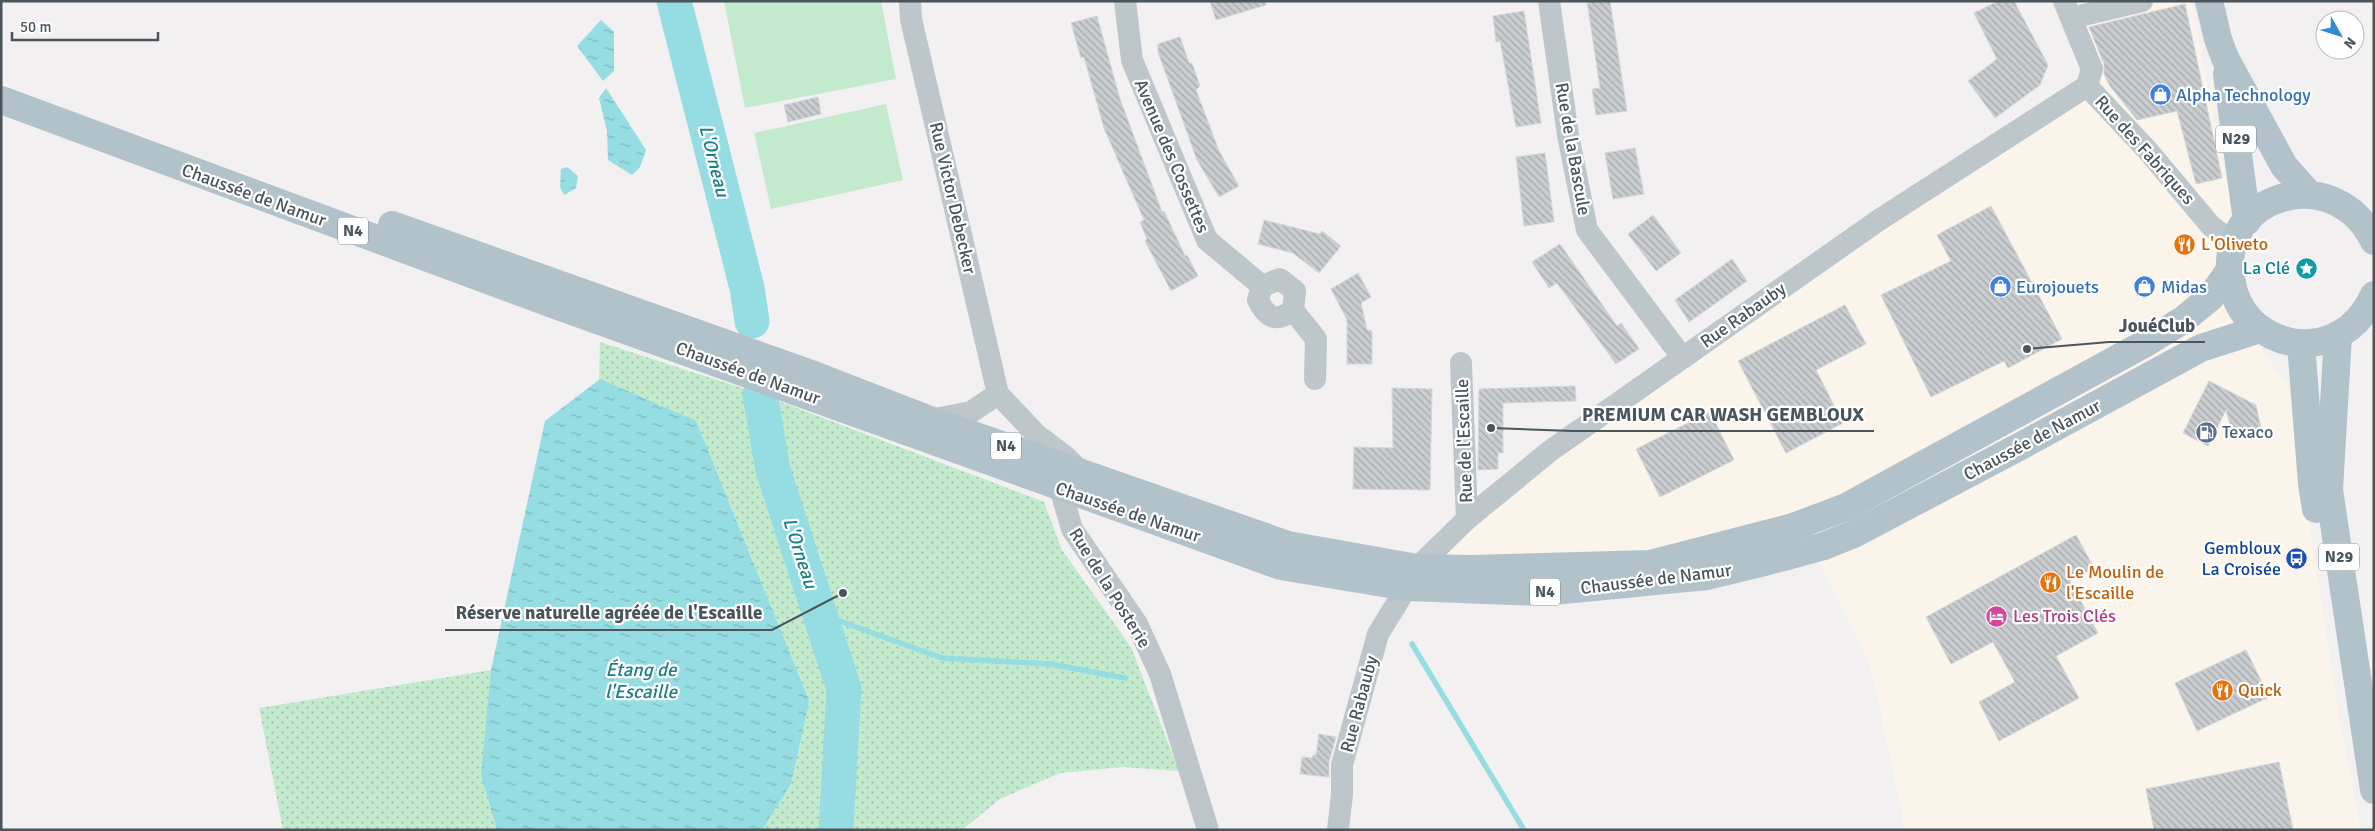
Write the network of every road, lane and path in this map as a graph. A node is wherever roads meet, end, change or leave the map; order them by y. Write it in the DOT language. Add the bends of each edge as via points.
graph roads {
  1 [pos="910,1"];
  2 [pos="1125,1"];
  3 [pos="1549,1"];
  4 [pos="2142,1"];
  5 [pos="2209,1"];
  6 [pos="2068,10"];
  7 [pos="2225,58"];
  8 [pos="1,83"];
  9 [pos="2087,86"];
  10 [pos="1,100"];
  11 [pos="2309,194"];
  12 [pos="2363,208"];
  13 [pos="2247,220"];
  14 [pos="2374,241"];
  15 [pos="2234,244"];
  16 [pos="2230,271"];
  17 [pos="1262,286"];
  18 [pos="2374,296"];
  19 [pos="1293,310"];
  20 [pos="2260,329"];
  21 [pos="2338,335"];
  22 [pos="2301,344"];
  23 [pos="1682,357"];
  24 [pos="1461,363"];
  25 [pos="1315,379"];
  26 [pos="809,384"];
  27 [pos="998,394"];
  28 [pos="930,420"];
  29 [pos="1071,480"];
  30 [pos="1467,519"];
  31 [pos="1412,578"];
  32 [pos="2373,783"];
  33 [pos="1208,830"];
  34 [pos="1338,830"];
  1 -- 27 [label="street, Rue Victor Debecker" via="911,19"];
  2 -- 17 [label="street, Avenue des Cossettes" via="1132,60 1207,240"];
  3 -- 23 [label="street, Rue de la Bascule" via="1568,135 1587,230"];
  4 -- 6 [label="street, Rue des Fabriques"];
  5 -- 7 [label="main road, N29"];
  6 -- 9 [label="street, Rue des Fabriques" via="2092,69"];
  7 -- 11 [label="main road, N29" via="2284,166"];
  7 -- 13 [label="main road, N29"];
  8 -- 26 [label="main road, Chaussée de Namur / N4" via="282,188 688,331"];
  9 -- 15 [label="street, Rue des Fabriques" via="2160,164 2211,226"];
  9 -- 23 [label="street, Rue Rabauby" via="1879,220"];
  10 -- 26 [label="main road, Chaussée de Namur / N4" via="278,204 707,358"];
  11 -- 12 [label="main road"];
  11 -- 13 [label="main road" via="2286,196 2265,205"];
  12 -- 14 [label="main road"];
  13 -- 15 [label="main road"];
  15 -- 16 [label="main road"];
  16 -- 20 [label="main road" via="2238,304"];
  16 -- 31 [label="main road, Chaussée de Namur / N4" via="2210,297 2183,320 2144,344 1846,507 1793,528 1650,564 1471,569"];
  17 -- 19 [label="street" via="1280,279 1295,290"];
  17 -- 19 [label="street" via="1258,300 1260,320 1285,316"];
  18 -- 21 [label="main road" via="2356,323"];
  19 -- 25 [label="street" via="1316,339"];
  20 -- 22 [label="main road" via="2277,339"];
  20 -- 31 [label="main road, Chaussée de Namur / N4" via="2201,348 1856,533 1824,546 1707,576 1602,588 1543,592"];
  21 -- 22 [label="main road" via="2320,342"];
  21 -- 32 [label="main road, N29" via="2329,490"];
  22 -- 32 [label="main road, N29" via="2314,501"];
  23 -- 30 [label="street, Rue Rabauby" via="1550,451"];
  24 -- 30 [label="street, Rue de l'Escaille"];
  26 -- 28 [label="main road, Chaussée de Namur / N4"];
  26 -- 29 [label="main road, Chaussée de Namur / N4"];
  27 -- 28 [label="street" via="971,412"];
  27 -- 29 [label="street" via="1038,435 1066,457"];
  28 -- 29 [label="main road, Chaussée de Namur / N4"];
  29 -- 31 [label="main road, Chaussée de Namur / N4" via="1281,566"];
  29 -- 33 [label="street, Rue de la Posterie" via="1072,529 1137,624 1160,674"];
  30 -- 31 [label="street, Rue Rabauby"];
  31 -- 34 [label="street, Rue Rabauby" via="1378,634 1342,765"];
}
